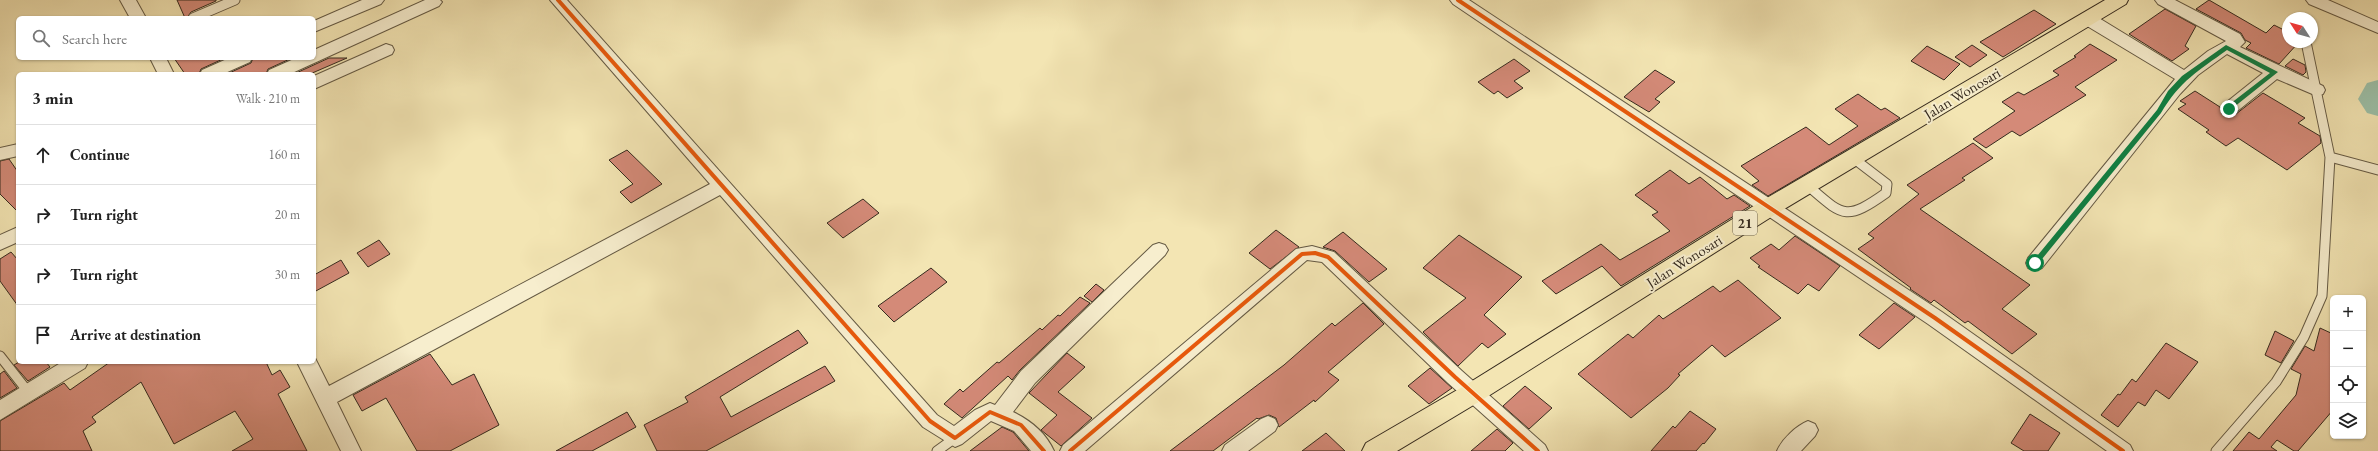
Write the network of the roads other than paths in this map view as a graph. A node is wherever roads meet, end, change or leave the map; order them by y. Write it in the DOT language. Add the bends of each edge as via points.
graph roads {
  1 [pos="128,0"];
  2 [pos="235,0"];
  3 [pos="376,0"];
  4 [pos="558,0"];
  5 [pos="1458,0"];
  6 [pos="2119,0"];
  7 [pos="2163,0"];
  8 [pos="2314,0"];
  9 [pos="434,2"];
  10 [pos="137,16"];
  11 [pos="198,16"];
  12 [pos="2088,19"];
  13 [pos="316,26"];
  14 [pos="2378,28"];
  15 [pos="2226,47"];
  16 [pos="2307,48"];
  17 [pos="386,50"];
  18 [pos="316,55"];
  19 [pos="159,60"];
  20 [pos="240,60"];
  21 [pos="306,60"];
  22 [pos="165,72"];
  23 [pos="212,72"];
  24 [pos="279,72"];
  25 [pos="2275,72"];
  26 [pos="2184,77"];
  27 [pos="316,82"];
  28 [pos="2317,90"];
  29 [pos="2229,109"];
  30 [pos="16,150"];
  31 [pos="0,154"];
  32 [pos="2330,157"];
  33 [pos="1853,158"];
  34 [pos="2378,170"];
  35 [pos="1807,185"];
  36 [pos="722,186"];
  37 [pos="1768,208"];
  38 [pos="1159,250"];
  39 [pos="2035,263"];
  40 [pos="0,356"];
  41 [pos="75,364"];
  42 [pos="308,364"];
  43 [pos="29,393"];
  44 [pos="1473,393"];
  45 [pos="325,398"];
  46 [pos="0,411"];
  47 [pos="999,415"];
  48 [pos="1268,425"];
  49 [pos="1808,430"];
  50 [pos="955,438"];
  51 [pos="347,449"];
  52 [pos="937,451"];
  53 [pos="1044,451"];
  54 [pos="1070,451"];
  55 [pos="1232,451"];
  56 [pos="1375,451"];
  57 [pos="1538,451"];
  58 [pos="1787,451"];
  59 [pos="2123,451"];
  60 [pos="2216,451"];
  1 -- 10 [label="street"];
  2 -- 11 [label="lane"];
  3 -- 13 [label="street"];
  4 -- 36 [label="street"];
  5 -- 37 [label="street"];
  6 -- 12 [label="highway, Jalan Wonosari / 21"];
  7 -- 15 [label="street" via="2237,42"];
  8 -- 14 [label="street"];
  9 -- 18 [label="street"];
  12 -- 26 [label="street"];
  12 -- 33 [label="highway, Jalan Wonosari / 21"];
  15 -- 25 [label="street"];
  15 -- 26 [label="street"];
  16 -- 28 [label="lane"];
  17 -- 27 [label="street"];
  19 -- 22 [label="street"];
  20 -- 23 [label="street"];
  21 -- 24 [label="street"];
  25 -- 28 [label="street"];
  25 -- 29 [label="street"];
  26 -- 39 [label="street"];
  28 -- 32 [label="lane"];
  30 -- 31 [label="street"];
  32 -- 34 [label="lane"];
  32 -- 60 [label="lane" via="2322,296 2304,337 2276,382"];
  33 -- 35 [label="highway, Jalan Wonosari / 21"];
  33 -- 35 [label="lane" via="1887,184 1886,193 1853,214 1844,212"];
  35 -- 37 [label="highway, Jalan Wonosari / 21"];
  36 -- 45 [label="street"];
  36 -- 50 [label="street" via="930,421"];
  37 -- 44 [label="highway, Jalan Wonosari / 21"];
  37 -- 59 [label="street" via="1935,318"];
  38 -- 47 [label="street" via="1028,377"];
  40 -- 43 [label="lane"];
  41 -- 43 [label="street"];
  42 -- 45 [label="street"];
  43 -- 46 [label="street"];
  44 -- 54 [label="street" via="1328,257 1312,252 1302,254"];
  44 -- 56 [label="highway, Jalan Wonosari / 21"];
  44 -- 57 [label="street"];
  45 -- 51 [label="street"];
  47 -- 50 [label="street" via="990,412 982,416"];
  47 -- 53 [label="street" via="1020,425"];
  48 -- 55 [label="street"];
  49 -- 58 [label="street"];
  50 -- 52 [label="lane"];
}
